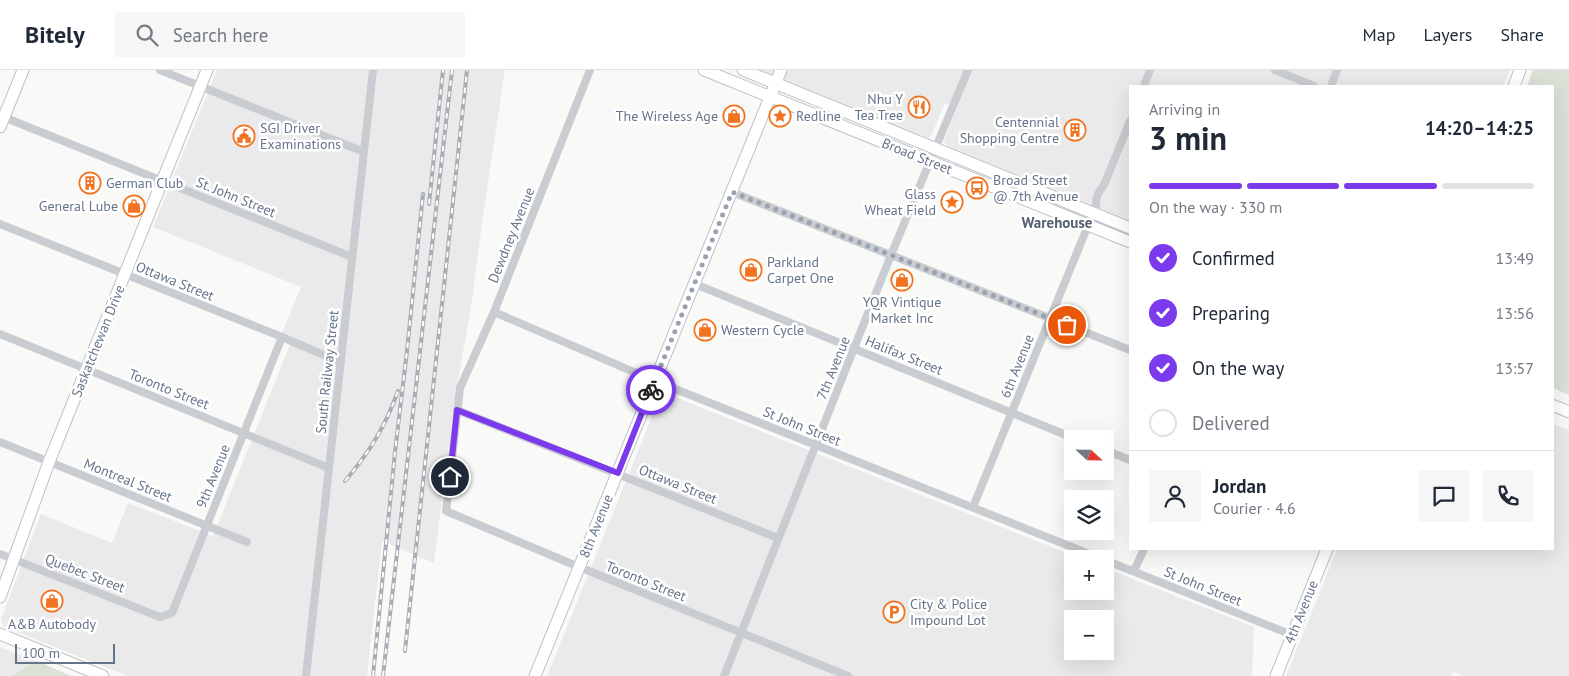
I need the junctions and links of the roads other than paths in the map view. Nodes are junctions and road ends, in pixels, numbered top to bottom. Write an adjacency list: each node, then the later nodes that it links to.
1 (23, 70): 21 (main road)
2 (160, 70): 19 (street)
3 (208, 70): 19 (main road, Saskatchewan Drive)
4 (373, 70): 24 (street, South Railway Street)
5 (590, 70): 37 (street, Dewdney Avenue)
6 (704, 70): 20 (main road, Broad Street)
7 (743, 70): 14 (main road, Broad Street)
8 (781, 70): 14 (main road, 8th Avenue)
9 (968, 70): 23 (street, 7th Avenue)
10 (1150, 70): 15 (street)
11 (1275, 70): 16 (street)
12 (1337, 70): 17 (street)
13 (1520, 70): 18 (main road)
14 (776, 84): 20 (main road, 8th Avenue); 23 (main road, Broad Street)
15 (1144, 85)
16 (1312, 85)
17 (1331, 85)
18 (1514, 85)
19 (200, 86): 24 (street); 26 (main road, Saskatchewan Drive)
20 (770, 98): 25 (main road, Broad Street); 27 (main road, 8th Avenue)
21 (1, 120): 26 (street, St. John Street)
22 (1129, 124): 28 (street, 6th Avenue)
23 (935, 149): 25 (street, 7th Avenue); 28 (main road, Broad Street)
24 (364, 152): 34 (street, South Railway Street)
25 (930, 162): 30 (main road, Broad Street); 33 (street, 7th Avenue)
26 (162, 181): 34 (street, St. John Street); 35 (main road, Saskatchewan Drive)
27 (732, 192): 33 (street); 36 (main road, 8th Avenue)
28 (1094, 210): 30 (street, 6th Avenue); 31 (main road, Broad Street)
29 (0, 224): 35 (street, Ottawa Street)
30 (1088, 225): 32 (main road, Broad Street); 38 (street, 6th Avenue)
31 (1129, 228)
32 (1129, 242)
33 (891, 255): 38 (street); 41 (street, 7th Avenue)
34 (352, 257): 43 (street, South Railway Street)
35 (125, 275): 40 (street, Ottawa Street); 44 (main road, Saskatchewan Drive)
36 (694, 284): 41 (street, Halifax Street); 45 (main road, 8th Avenue)
37 (494, 312): 45 (street, St John Street); 47 (street, Dewdney Avenue)
38 (1050, 318): 42 (street); 49 (street, 6th Avenue)
39 (0, 334): 44 (street, Toronto Street)
40 (282, 337): 43 (street, Ottawa Street); 50 (street, 9th Avenue)
41 (854, 348): 49 (street, Halifax Street); 53 (street, 7th Avenue)
42 (1129, 350)
43 (340, 362): 57 (street, South Railway Street)
44 (87, 370): 50 (street, Toronto Street); 56 (main road, Saskatchewan Drive)
45 (655, 381): 53 (street, St John Street); 58 (main road, 8th Avenue)
46 (1554, 407): 48 (main road)
47 (457, 410): 58 (street, Ottawa Street); 69 (street, Toronto Street)
48 (1569, 412)
49 (1011, 413): 51 (street, Halifax Street); 59 (street, 6th Avenue)
50 (244, 432): 57 (street, Toronto Street); 60 (street, 9th Avenue)
51 (1064, 434)
52 (0, 442): 56 (street, Montreal Street)
53 (815, 445): 59 (street, St John Street); 61 (street, 7th Avenue)
54 (1114, 454): 55 (street)
55 (1129, 460)
56 (49, 462): 60 (street, Montreal Street); 67 (main road, Saskatchewan Drive)
57 (329, 468): 77 (street, South Railway Street)
58 (618, 473): 61 (street, Ottawa Street); 69 (main road, 8th Avenue)
59 (973, 507): 63 (street, St John Street)
60 (206, 526): 62 (street, Montreal Street); 72 (street, 9th Avenue)
61 (778, 538): 73 (street, 7th Avenue)
62 (247, 542)
63 (1081, 550)
64 (1144, 550): 70 (street)
65 (1327, 550): 75 (main road, 4th Avenue)
66 (0, 554): 67 (street, Quebec Street)
67 (14, 559): 71 (main road, Saskatchewan Drive); 72 (street, Quebec Street)
68 (1114, 563): 70 (street, St John Street)
69 (579, 567): 73 (street, Toronto Street); 78 (main road, 8th Avenue)
70 (1134, 572): 75 (street, St John Street)
71 (0, 597)
72 (160, 616)
73 (740, 632): 79 (street, 7th Avenue); 80 (street, Toronto Street)
74 (0, 634): 76 (main road)
75 (1292, 635): 81 (main road, 4th Avenue)
76 (103, 676)
77 (306, 676)
78 (535, 676)
79 (724, 676)
80 (848, 676)
81 (1276, 676)

